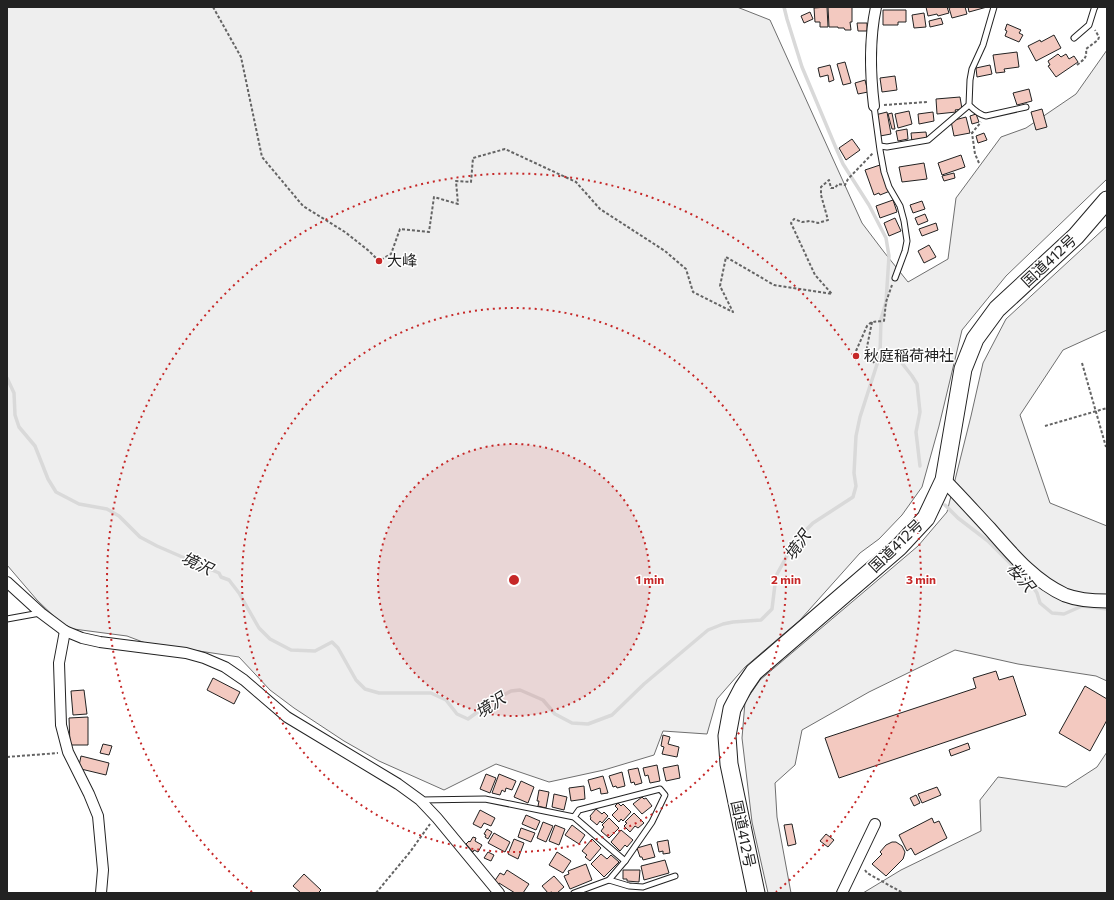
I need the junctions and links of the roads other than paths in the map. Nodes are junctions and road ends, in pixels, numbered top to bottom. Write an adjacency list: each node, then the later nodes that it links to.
1 (876, 7): 6 (street)
2 (994, 7): 5 (lane)
3 (1095, 7): 4 (lane)
4 (1074, 38)
5 (968, 105): 7 (lane); 8 (lane)
6 (874, 106): 8 (lane)
7 (1026, 107)
8 (880, 146): 10 (lane)
9 (1107, 200): 11 (highway, 国道412号)
10 (895, 278)
11 (944, 480): 13 (street); 26 (highway, 国道412号)
12 (7, 582): 14 (street)
13 (1107, 601)
14 (41, 613): 15 (lane); 16 (street)
15 (7, 620)
16 (65, 631): 17 (street); 23 (street)
17 (420, 800): 18 (lane); 24 (street)
18 (574, 817): 20 (lane); 20 (lane)
19 (875, 824): 27 (street)
20 (625, 861): 22 (lane)
21 (675, 876): 22 (lane)
22 (609, 880): 25 (lane)
23 (102, 893)
24 (499, 893)
25 (574, 893)
26 (756, 893)
27 (842, 893)

